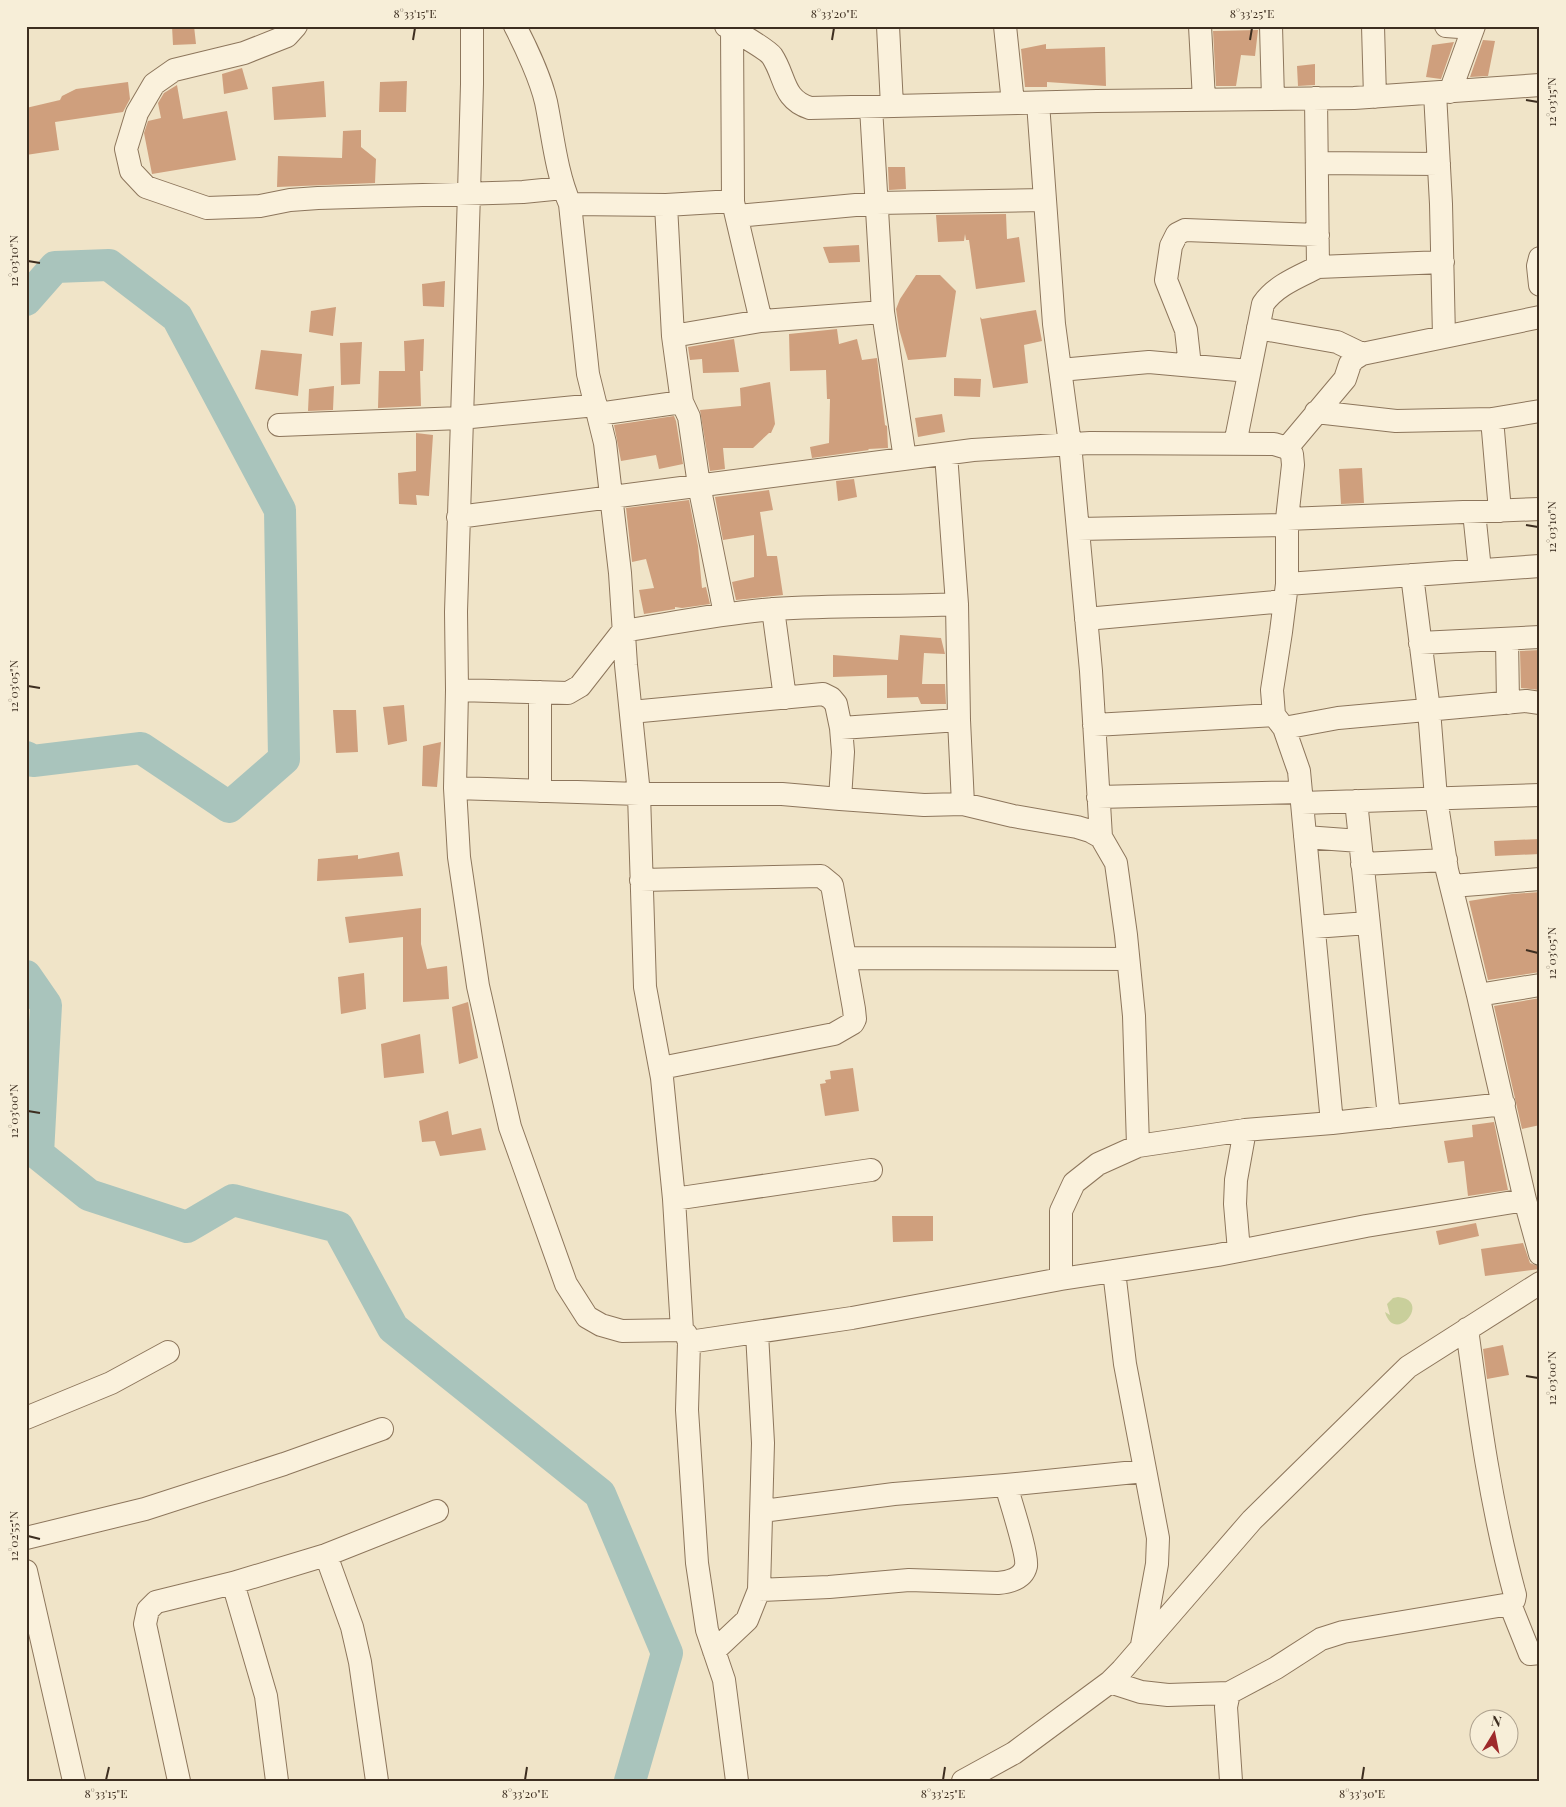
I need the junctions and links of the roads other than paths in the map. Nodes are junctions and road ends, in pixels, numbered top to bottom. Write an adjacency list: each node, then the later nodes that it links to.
1 (296, 26): 23 (street)
2 (472, 26): 23 (street)
3 (515, 26): 24 (street)
4 (888, 26): 20 (street)
5 (1005, 26): 19 (street)
6 (1200, 26): 17 (street)
7 (1271, 26): 16 (street)
8 (1373, 26): 14 (street)
9 (1446, 26): 11 (street)
10 (729, 27): 20 (street); 28 (street)
11 (1473, 27): 13 (street)
12 (1540, 85): 13 (street)
13 (1442, 93): 14 (street); 22 (street)
14 (1375, 97): 15 (street)
15 (1316, 98): 16 (street); 21 (street)
16 (1273, 99): 17 (street)
17 (1204, 100): 18 (street)
18 (1038, 103): 19 (street); 25 (street)
19 (1013, 104): 20 (street)
20 (882, 107): 26 (street)
21 (1317, 163): 22 (street); 29 (street)
22 (1439, 164): 31 (street)
23 (469, 193): 24 (street); 48 (street)
24 (566, 196): 27 (street); 45 (street)
25 (1045, 200): 26 (street); 42 (street)
26 (877, 203): 28 (street); 34 (street)
27 (666, 205): 28 (street); 38 (street)
28 (735, 209): 36 (street)
29 (1318, 235): 32 (street); 41 (street)
30 (1540, 258): 33 (street)
31 (1443, 262): 32 (street); 39 (street)
32 (1318, 268): 37 (street)
33 (1540, 285)
34 (883, 312): 36 (street); 55 (street)
35 (1540, 317): 39 (street)
36 (761, 321): 38 (street)
37 (1258, 328): 40 (street); 43 (street)
38 (673, 336): 44 (street)
39 (1444, 338): 40 (street)
40 (1362, 354): 47 (street)
41 (1190, 366): 42 (street); 43 (street)
42 (1060, 370): 51 (street)
43 (1249, 371): 52 (street)
44 (682, 402): 45 (street); 56 (street)
45 (597, 410): 48 (street); 57 (street)
46 (1540, 411): 49 (street)
47 (1316, 412): 49 (street); 53 (street)
48 (461, 418): 50 (street); 61 (street)
49 (1492, 419): 59 (street)
50 (278, 424)
51 (1070, 444): 52 (street); 54 (street); 63 (street)
52 (1235, 444): 53 (street)
53 (1287, 448): 62 (street)
54 (946, 454): 55 (street); 68 (street)
55 (905, 459): 56 (street)
56 (699, 485): 57 (street); 70 (street)
57 (611, 496): 61 (street); 72 (street)
58 (1540, 509): 59 (street)
59 (1500, 511): 60 (street)
60 (1474, 512): 62 (street); 65 (street)
61 (458, 517): 76 (street)
62 (1287, 522): 63 (street); 67 (street)
63 (1078, 529): 71 (street)
64 (1540, 566): 65 (street)
65 (1480, 570): 66 (street)
66 (1412, 575): 67 (street); 75 (street)
67 (1286, 593): 71 (street); 84 (street)
68 (957, 604): 69 (street); 83 (street)
69 (773, 609): 70 (street); 78 (street)
70 (725, 614): 72 (street)
71 (1086, 619): 85 (street)
72 (624, 631): 77 (street); 82 (street)
73 (1540, 637): 74 (street)
74 (1506, 639): 75 (street); 79 (street)
75 (1420, 643): 81 (street)
76 (457, 690): 77 (street); 87 (street)
77 (540, 692): 88 (street)
78 (785, 698): 82 (street); 86 (street)
79 (1508, 702): 80 (street); 81 (street)
80 (1540, 703)
81 (1428, 710): 84 (street); 93 (street)
82 (631, 712): 89 (street)
83 (959, 720): 86 (street); 96 (street)
84 (1279, 721): 85 (street); 92 (street)
85 (1094, 724): 91 (street)
86 (842, 728): 94 (street)
87 (455, 788): 88 (street); 127 (street)
88 (540, 790): 89 (street)
89 (639, 794): 94 (street); 103 (street)
90 (1540, 795): 93 (street)
91 (1098, 796): 92 (street); 97 (street)
92 (1301, 797): 95 (street); 98 (street)
93 (1436, 798): 95 (street); 100 (street)
94 (840, 799): 96 (street)
95 (1356, 801): 99 (street)
96 (963, 804): 97 (street)
97 (1101, 837): 108 (street)
98 (1305, 837): 99 (street); 106 (street)
99 (1360, 840): 101 (street)
100 (1446, 860): 101 (street); 104 (street)
101 (1362, 864): 105 (street)
102 (1540, 879): 104 (street)
103 (641, 880): 107 (street); 111 (street)
104 (1452, 886): 110 (street)
105 (1368, 923): 106 (street); 113 (street)
106 (1314, 927): 114 (street)
107 (845, 958): 108 (street); 111 (street)
108 (1128, 959): 116 (street)
109 (1540, 985): 110 (street)
110 (1478, 995): 112 (street)
111 (661, 1068): 118 (street)
112 (1504, 1104): 113 (street); 119 (street)
113 (1389, 1117): 114 (street)
114 (1332, 1123): 115 (street)
115 (1245, 1130): 116 (street); 120 (street)
116 (1138, 1146): 123 (street)
117 (871, 1170): 118 (street)
118 (674, 1199): 127 (street)
119 (1525, 1200): 120 (street); 121 (street)
120 (1238, 1251): 122 (street)
121 (1540, 1254)
122 (1114, 1271): 123 (street); 131 (street)
123 (1061, 1279): 126 (street)
124 (1540, 1283): 125 (street)
125 (1466, 1329): 140 (street); 142 (street)
126 (757, 1333): 127 (street); 134 (street)
127 (685, 1336): 143 (street)
128 (168, 1352): 129 (street)
129 (26, 1418)
130 (382, 1428): 135 (street)
131 (1145, 1471): 132 (street); 142 (street)
132 (1006, 1485): 134 (street); 139 (street)
133 (437, 1511): 136 (street)
134 (762, 1511): 139 (street)
135 (26, 1538)
136 (326, 1556): 138 (street); 150 (street)
137 (26, 1571): 141 (street)
138 (233, 1582): 148 (street); 149 (street)
139 (759, 1590): 143 (street)
140 (1510, 1604): 144 (street); 146 (street)
141 (33, 1634): 147 (street)
142 (1142, 1645): 145 (street)
143 (714, 1651): 151 (street)
144 (1540, 1653)
145 (1110, 1682): 146 (street); 152 (street)
146 (1229, 1693): 153 (street)
147 (74, 1781)
148 (179, 1781)
149 (277, 1781)
150 (377, 1781)
151 (737, 1781)
152 (963, 1781)
153 (1231, 1781)

